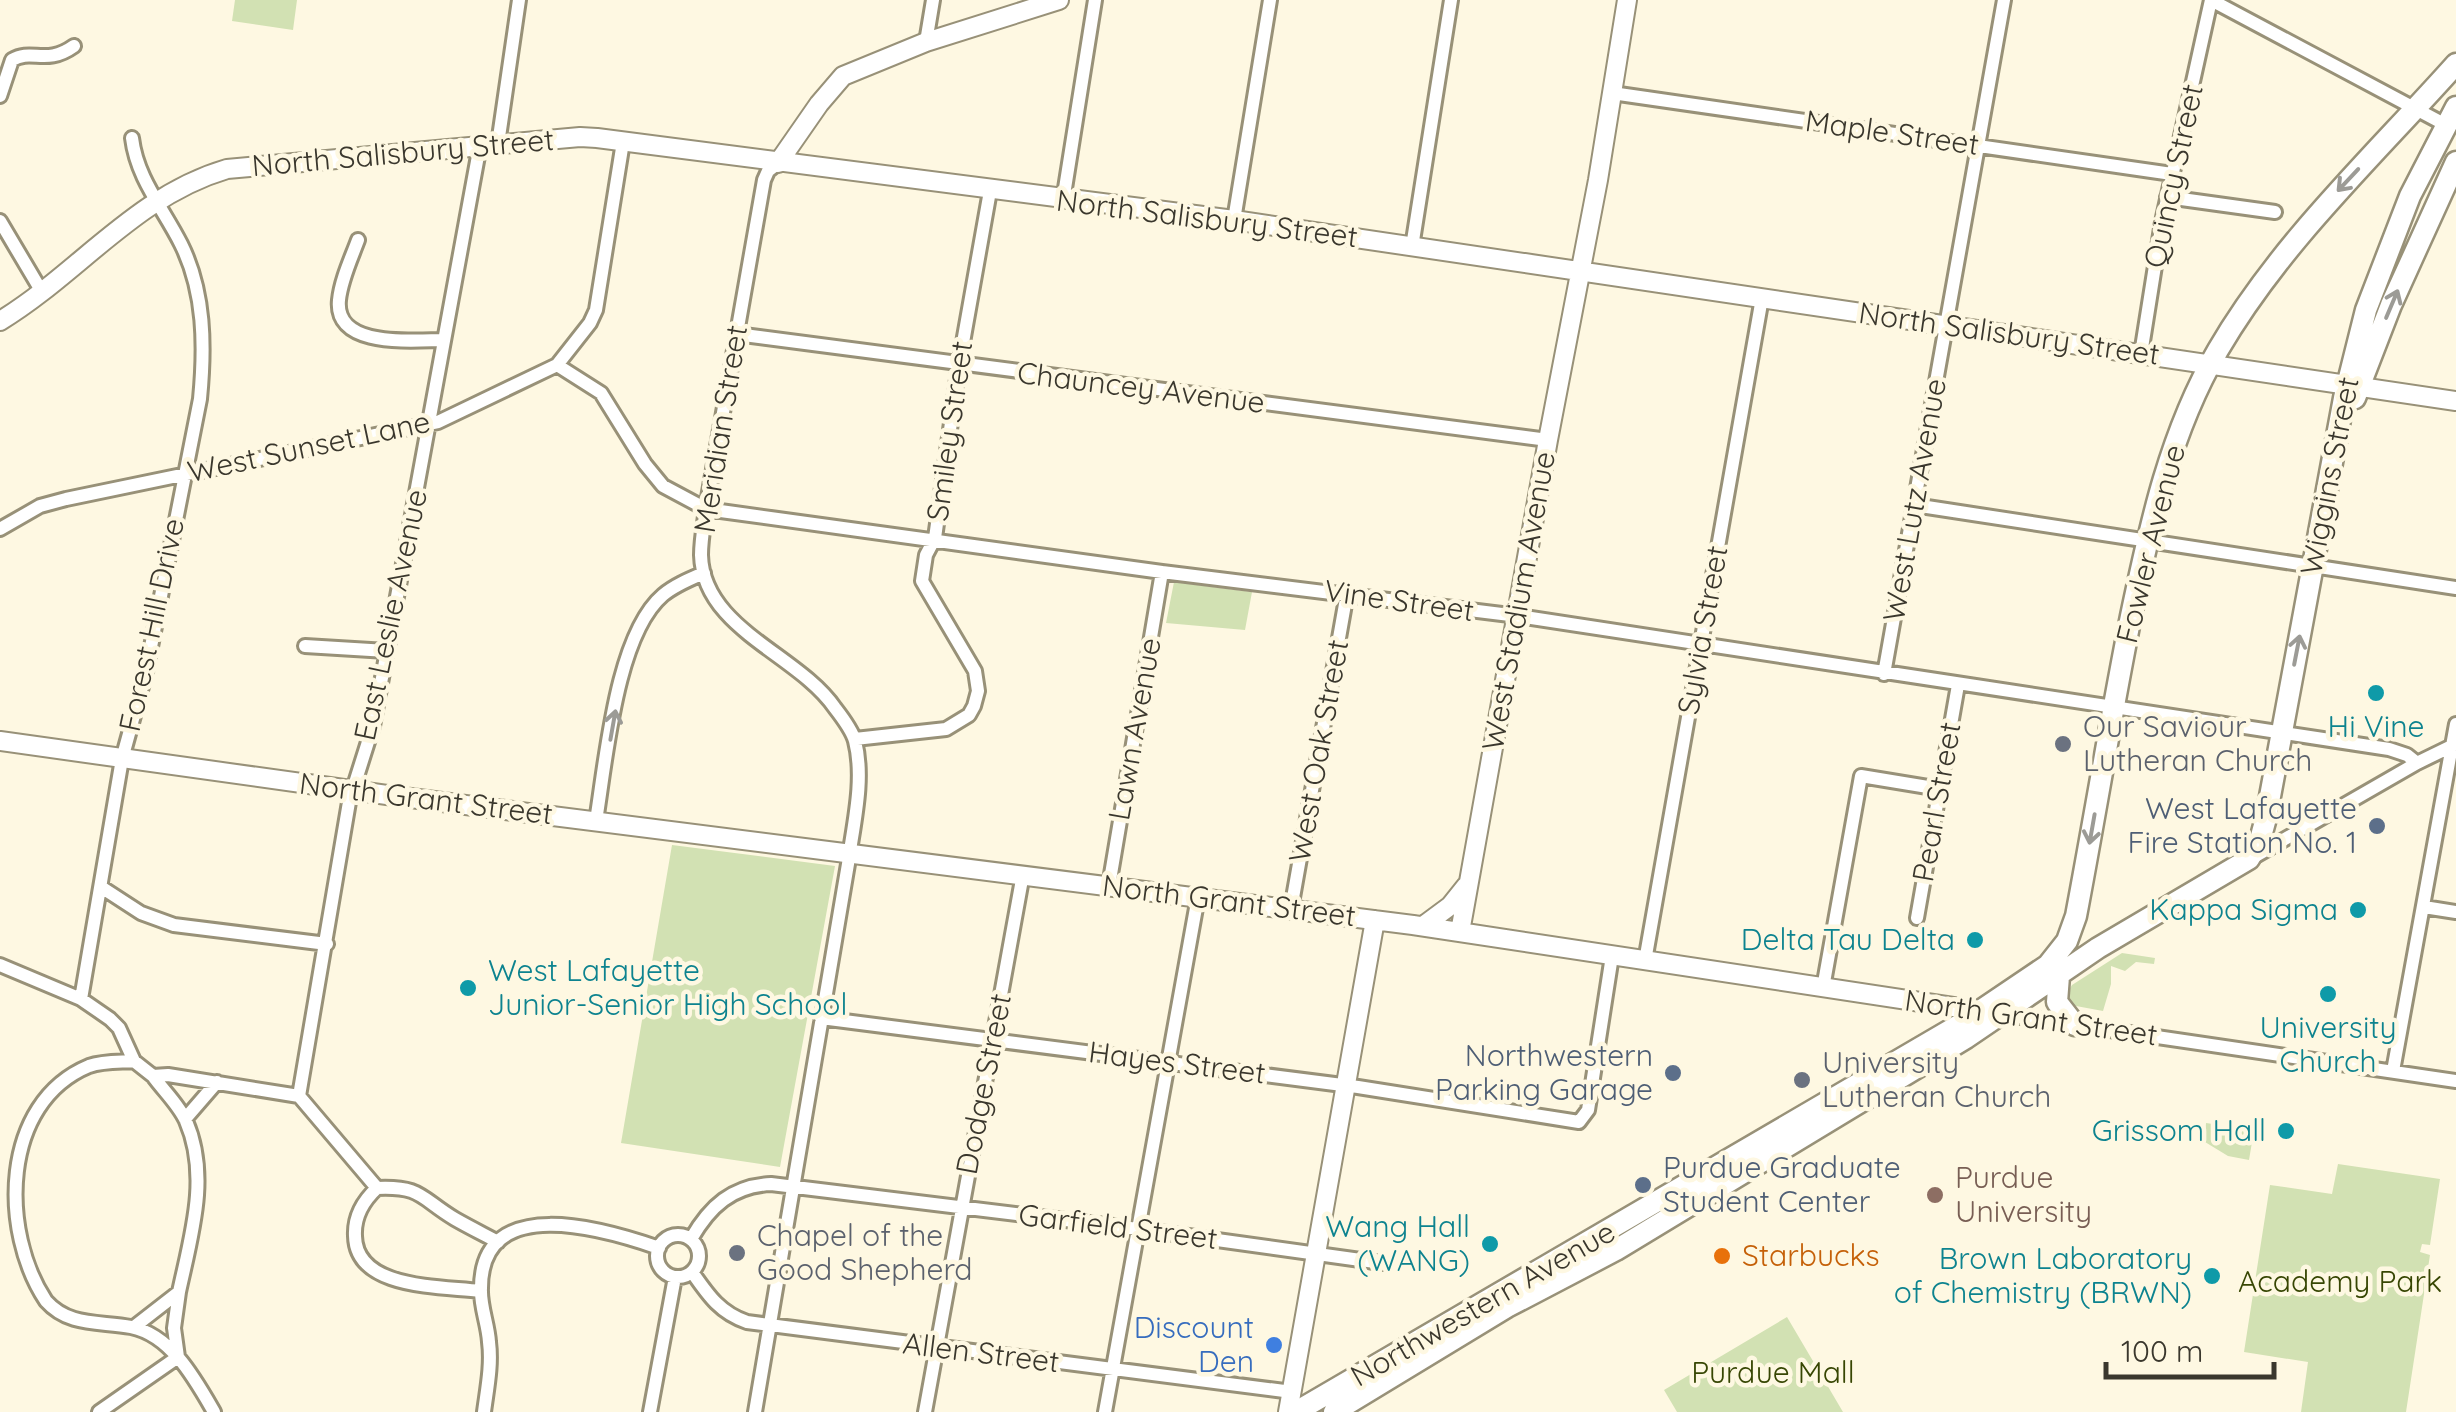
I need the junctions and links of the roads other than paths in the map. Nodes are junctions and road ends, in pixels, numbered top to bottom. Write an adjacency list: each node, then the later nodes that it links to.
1 (519, 0): 19 (street, East Leslie Avenue)
2 (933, 0): 10 (street)
3 (1060, 0): 10 (street)
4 (1095, 0): 27 (street)
5 (1270, 0): 29 (street)
6 (1451, 0): 32 (street)
7 (1627, 0): 13 (street, West Stadium Avenue)
8 (2004, 0): 20 (street, West Lutz Avenue)
9 (2211, 0): 15 (street); 23 (street, Quincy Street)
10 (926, 42): 22 (street)
11 (74, 46): 14 (street)
12 (2456, 64): 15 (main road, Fowler Avenue)
13 (1612, 93): 20 (street, Maple Street); 33 (street, West Stadium Avenue)
14 (0, 96)
15 (2416, 110): 16 (street); 41 (main road, Fowler Avenue, one-way to 41)
16 (2451, 116): 44 (main road, Wiggins Street)
17 (132, 138): 26 (street, Forest Hill Drive)
18 (623, 142): 19 (street, North Salisbury Street); 22 (street, North Salisbury Street); 42 (street, West Sunset Lane)
19 (489, 144): 26 (street, North Salisbury Street); 39 (street, East Leslie Avenue)
20 (1977, 145): 23 (street, Maple Street); 37 (street, West Lutz Avenue)
21 (2456, 162): 44 (main road, one-way to 21)
22 (778, 163): 24 (street, North Salisbury Street); 38 (street, Meridian Street)
23 (2172, 174): 25 (street, Quincy Street)
24 (990, 191): 27 (street, North Salisbury Street); 43 (street, Smiley Street)
25 (2168, 197): 28 (street); 40 (street, Quincy Street)
26 (156, 200): 34 (street, North Salisbury Street); 48 (street, Forest Hill Drive)
27 (1063, 200): 29 (street, North Salisbury Street)
28 (2274, 212)
29 (1234, 220): 32 (street, North Salisbury Street)
30 (0, 222): 34 (street)
31 (358, 240): 39 (street)
32 (1412, 247): 33 (street, North Salisbury Street)
33 (1581, 271): 35 (street, North Salisbury Street); 47 (street, West Stadium Avenue)
34 (42, 292): 36 (street, North Salisbury Street)
35 (1762, 298): 37 (street, North Salisbury Street); 61 (street, Sylvia Street)
36 (0, 321)
37 (1946, 325): 40 (street, North Salisbury Street); 49 (street, West Lutz Avenue)
38 (736, 334): 43 (street, Chauncey Avenue); 50 (street, Meridian Street)
39 (444, 340): 46 (street, East Leslie Avenue)
40 (2140, 354): 41 (street, North Salisbury Street)
41 (2210, 364): 44 (street, North Salisbury Street); 53 (main road, Fowler Avenue)
42 (557, 365): 46 (street, West Sunset Lane); 50 (street, Vine Street)
43 (959, 365): 47 (street, Chauncey Avenue); 52 (street, Smiley Street)
44 (2353, 386): 45 (street, North Salisbury Street); 54 (main road, Wiggins Street)
45 (2456, 401)
46 (429, 425): 48 (street, West Sunset Lane); 62 (street, East Leslie Avenue)
47 (1548, 440): 59 (street, West Stadium Avenue)
48 (184, 474): 51 (street, West Sunset Lane); 71 (street, Forest Hill Drive)
49 (1914, 505): 53 (street); 63 (street, West Lutz Avenue)
50 (706, 508): 52 (street, Vine Street); 56 (street, Meridian Street)
51 (0, 529)
52 (935, 538): 55 (street, Vine Street); 68 (street, Smiley Street)
53 (2146, 541): 54 (street); 65 (main road, Fowler Avenue)
54 (2312, 566): 57 (street); 67 (main road, Wiggins Street, one-way to 54)
55 (1162, 572): 58 (street, Vine Street); 80 (street, Lawn Avenue)
56 (704, 573): 68 (street, Meridian Street); 75 (street, one-way to 56)
57 (2456, 588)
58 (1347, 593): 59 (street, Vine Street); 83 (street, West Oak Street)
59 (1518, 616): 61 (street, Vine Street); 79 (street, West Stadium Avenue)
60 (304, 646): 62 (street)
61 (1700, 646): 63 (street, Vine Street); 94 (street, Sylvia Street)
62 (388, 652): 74 (street, East Leslie Avenue)
63 (1884, 674): 64 (street, Vine Street)
64 (1958, 685): 65 (street, Vine Street); 73 (street, Pearl Street)
65 (2113, 708): 67 (street, Vine Street); 86 (main road, Fowler Avenue, one-way to 86)
66 (2456, 724): 70 (street)
67 (2281, 733): 72 (street, Vine Street); 77 (main road, Wiggins Street)
68 (855, 739): 76 (street)
69 (0, 741): 71 (street, North Grant Street)
70 (2454, 745): 72 (street, Northwestern Avenue); 84 (street)
71 (122, 758): 74 (street, North Grant Street); 81 (street, Forest Hill Drive)
72 (2417, 763): 77 (street, Northwestern Avenue)
73 (1940, 788): 87 (street, Pearl Street); 97 (street)
74 (352, 790): 75 (street, North Grant Street); 91 (street, East Leslie Avenue)
75 (596, 820): 76 (street, North Grant Street)
76 (850, 851): 78 (street, North Grant Street); 100 (street)
77 (2249, 859): 92 (main road, Northwestern Avenue)
78 (1023, 874): 80 (street, North Grant Street); 102 (street, Dodge Street)
79 (1469, 881): 89 (street); 90 (street, West Stadium Avenue)
80 (1108, 886): 82 (street, North Grant Street)
81 (100, 887): 91 (street); 98 (street, Forest Hill Drive)
82 (1198, 897): 83 (street, North Grant Street); 103 (street)
83 (1291, 908): 88 (street, North Grant Street)
84 (2424, 908): 85 (street); 105 (street)
85 (2456, 912)
86 (2076, 916): 92 (main road); 99 (main road, Fowler Avenue)
87 (1917, 918)
88 (1375, 920): 89 (street, North Grant Street); 109 (street)
89 (1424, 926): 90 (street, North Grant Street)
90 (1460, 932): 93 (street, North Grant Street)
91 (327, 944): 110 (street, East Leslie Avenue)
92 (2098, 948): 96 (main road, Northwestern Avenue)
93 (1612, 956): 94 (street, North Grant Street); 109 (street, Hayes Street)
94 (1645, 961): 97 (street, North Grant Street)
95 (0, 965): 98 (street)
96 (2059, 976): 99 (main road, Northwestern Avenue); 101 (main road)
97 (1823, 988): 99 (street, North Grant Street)
98 (80, 999): 104 (street)
99 (1990, 1013): 101 (street, North Grant Street); 130 (main road, Northwestern Avenue); 139 (main road, Northwestern Avenue)
100 (821, 1018): 102 (street, Hayes Street); 112 (street)
101 (2074, 1025): 105 (street, North Grant Street)
102 (993, 1040): 103 (street, Hayes Street); 114 (street, Dodge Street)
103 (1167, 1061): 109 (street, Hayes Street); 115 (street)
104 (134, 1062): 106 (street); 126 (street)
105 (2393, 1070): 107 (street, North Grant Street)
106 (153, 1076): 108 (street); 111 (street)
107 (2456, 1081)
108 (217, 1082): 110 (street); 111 (street)
109 (1346, 1085): 119 (street)
110 (299, 1096): 113 (street)
111 (185, 1119): 124 (street)
112 (794, 1185): 114 (street, Garfield Street); 116 (street, Garfield Street); 125 (street)
113 (377, 1188): 117 (street); 123 (street)
114 (962, 1207): 115 (street, Garfield Street); 127 (street, Dodge Street)
115 (1138, 1228): 119 (street, Garfield Street); 129 (street)
116 (691, 1239): 118 (street); 121 (street)
117 (498, 1242): 118 (street); 123 (street)
118 (658, 1248): 122 (street)
119 (1315, 1253): 120 (street, Garfield Street); 130 (street)
120 (1382, 1263)
121 (692, 1272): 122 (street); 125 (street, Allen Street)
122 (675, 1276): 134 (street)
123 (480, 1291): 133 (street)
124 (179, 1292): 126 (street); 128 (street)
125 (771, 1326): 127 (street, Allen Street); 135 (street)
126 (134, 1327): 128 (street)
127 (936, 1347): 129 (street, Allen Street); 136 (street, Dodge Street)
128 (178, 1357): 131 (street); 132 (street)
129 (1113, 1369): 130 (street, Allen Street); 137 (street)
130 (1294, 1402): 138 (street)
131 (99, 1412)
132 (214, 1412)
133 (484, 1412)
134 (650, 1412)
135 (756, 1412)
136 (924, 1412)
137 (1105, 1412)
138 (1288, 1412)
139 (1334, 1412)

